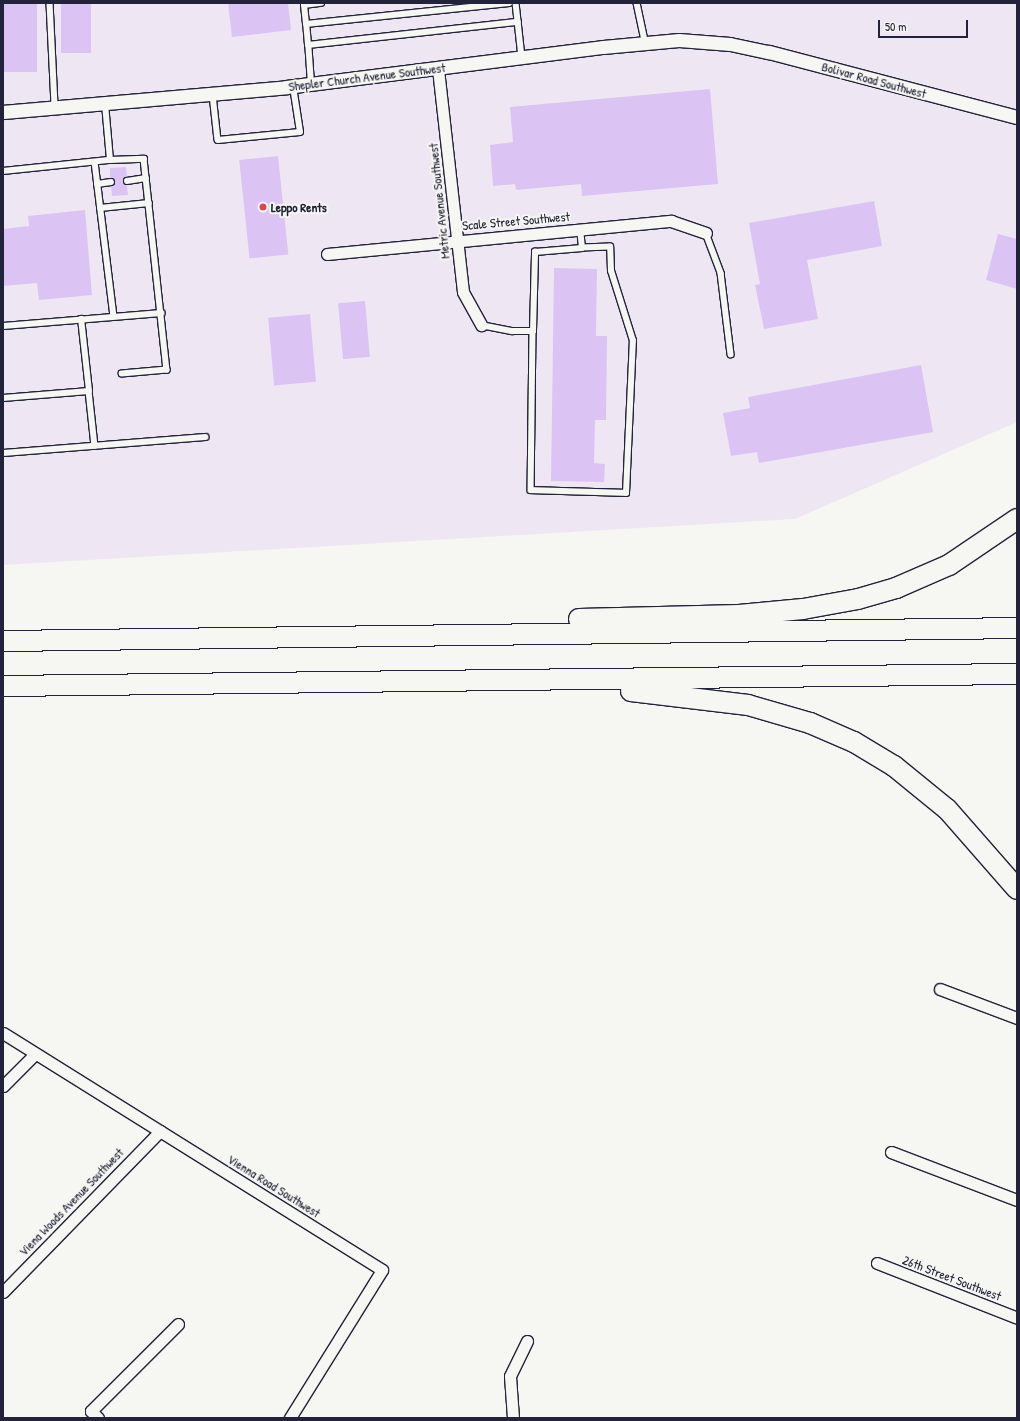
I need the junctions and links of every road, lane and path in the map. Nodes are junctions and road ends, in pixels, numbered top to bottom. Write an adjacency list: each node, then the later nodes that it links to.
1 (50, 3): 18 (lane)
2 (321, 3): 8 (lane)
3 (509, 3): 6 (lane)
4 (516, 3): 7 (lane)
5 (637, 3): 9 (lane)
6 (489, 4): 8 (lane)
7 (518, 22): 11 (lane); 12 (lane)
8 (306, 24): 11 (lane)
9 (645, 42): 10 (street, Shepler Church Avenue Southwest); 12 (street, Shepler Church Avenue Southwest)
10 (730, 44): 20 (street, Bolivar Road Southwest)
11 (308, 45): 14 (lane)
12 (522, 57): 13 (street, Shepler Church Avenue Southwest)
13 (438, 69): 14 (street, Shepler Church Avenue Southwest); 32 (street, Metric Avenue Southwest)
14 (311, 84): 15 (street, Shepler Church Avenue Southwest)
15 (293, 86): 16 (street, Shepler Church Avenue Southwest); 16 (lane)
16 (213, 94): 17 (street, Shepler Church Avenue Southwest)
17 (105, 104): 18 (street, Shepler Church Avenue Southwest); 21 (lane)
18 (55, 108): 19 (street, Shepler Church Avenue Southwest)
19 (3, 112)
20 (1017, 117)
21 (110, 160): 22 (lane); 24 (lane)
22 (95, 162): 23 (lane); 27 (lane)
23 (3, 171)
24 (146, 178): 25 (lane); 28 (lane)
25 (127, 181)
26 (111, 182): 27 (lane)
27 (97, 184): 29 (lane)
28 (149, 203): 29 (lane); 35 (lane)
29 (100, 208): 36 (lane)
30 (580, 229): 31 (street, Scale Street Southwest); 32 (street, Scale Street Southwest); 33 (lane)
31 (706, 233): 41 (lane)
32 (456, 240): 34 (street, Scale Street Southwest); 38 (street, Metric Avenue Southwest)
33 (582, 248): 40 (lane); 40 (lane)
34 (327, 254)
35 (161, 313): 36 (lane); 42 (lane)
36 (114, 316): 37 (lane)
37 (81, 319): 39 (lane); 43 (lane)
38 (481, 325): 40 (lane)
39 (3, 326)
40 (533, 331)
41 (731, 354)
42 (122, 374)
43 (89, 391): 44 (lane); 46 (lane)
44 (3, 398)
45 (205, 437): 46 (lane)
46 (96, 446): 47 (lane)
47 (3, 453)
48 (1017, 520): 50 (highway)
49 (1017, 628): 50 (highway)
50 (215, 638): 51 (highway)
51 (3, 641)
52 (1017, 674): 53 (highway)
53 (302, 682): 54 (highway); 55 (highway)
54 (3, 686)
55 (1017, 889)
56 (940, 989): 57 (street)
57 (1017, 1018)
58 (3, 1033): 59 (street, Vienna Road Southwest)
59 (35, 1054): 60 (street); 61 (street, Vienna Road Southwest)
60 (3, 1086)
61 (160, 1131): 65 (street, Viena Woods Avenue Southwest); 70 (street, Vienna Road Southwest)
62 (891, 1152): 63 (street)
63 (1017, 1200)
64 (877, 1263): 66 (street, 26th Street Southwest)
65 (3, 1292)
66 (1017, 1318)
67 (178, 1324): 69 (street)
68 (527, 1341): 71 (street)
69 (95, 1415)
70 (290, 1418)
71 (513, 1418)

